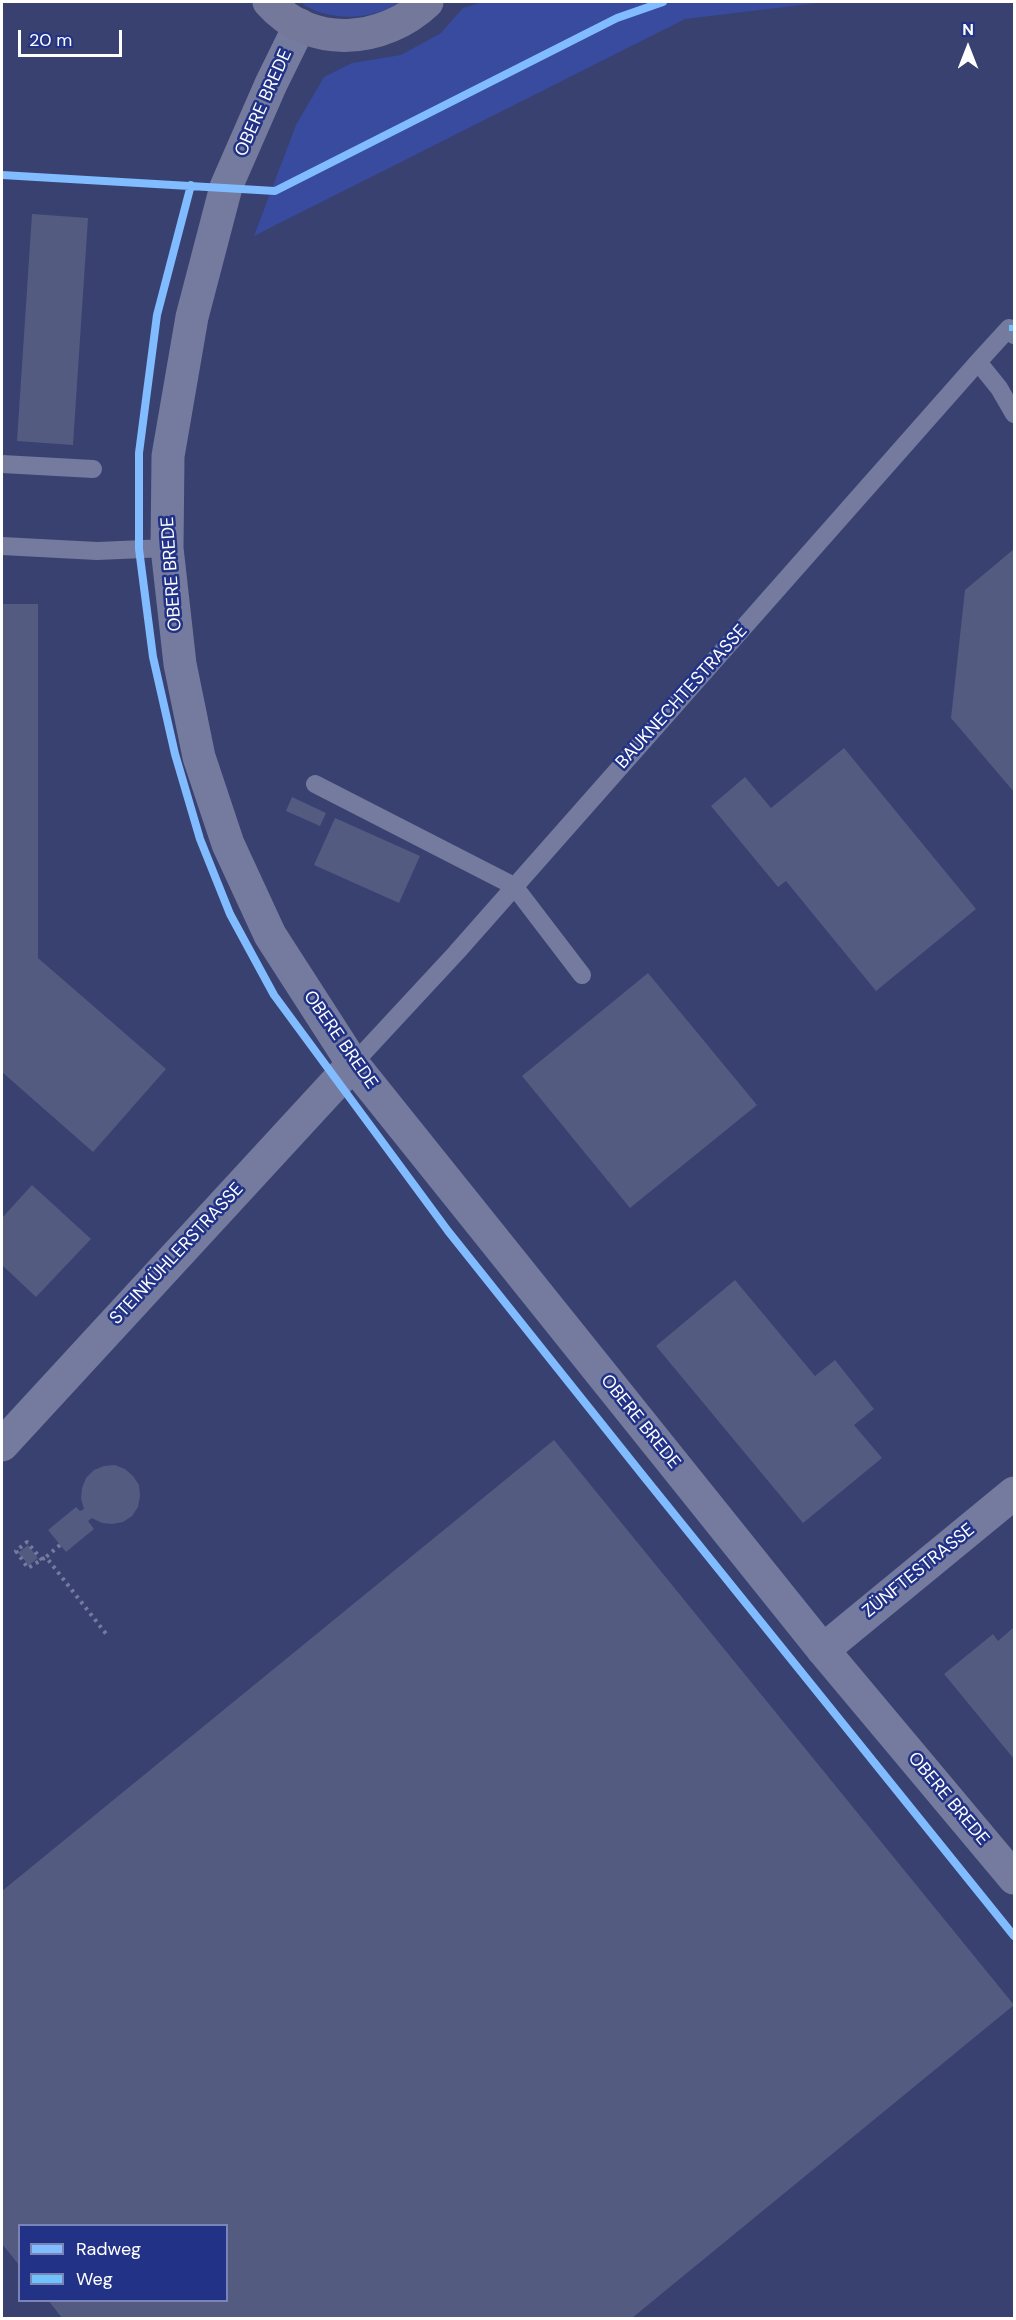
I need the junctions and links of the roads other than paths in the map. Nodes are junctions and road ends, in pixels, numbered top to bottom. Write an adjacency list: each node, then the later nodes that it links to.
1 (269, 2): 3 (main road)
2 (427, 2): 3 (main road)
3 (300, 25): 10 (street, OBERE BREDE)
4 (1012, 332): 5 (lane, BAUKNECHTESTRASSE)
5 (978, 362): 6 (lane); 12 (lane, BAUKNECHTESTRASSE)
6 (1014, 414)
7 (2, 464): 8 (lane)
8 (93, 469)
9 (2, 546): 10 (lane)
10 (167, 548): 14 (street, OBERE BREDE)
11 (315, 784): 12 (lane)
12 (514, 886): 13 (lane); 14 (lane, BAUKNECHTESTRASSE)
13 (582, 975)
14 (353, 1064): 15 (street, STEINKÜHLERSTRASSE); 17 (street, OBERE BREDE)
15 (2, 1445)
16 (1014, 1493): 17 (street, ZÜNFTESTRASSE)
17 (823, 1650): 18 (street, OBERE BREDE)
18 (1014, 1878)

